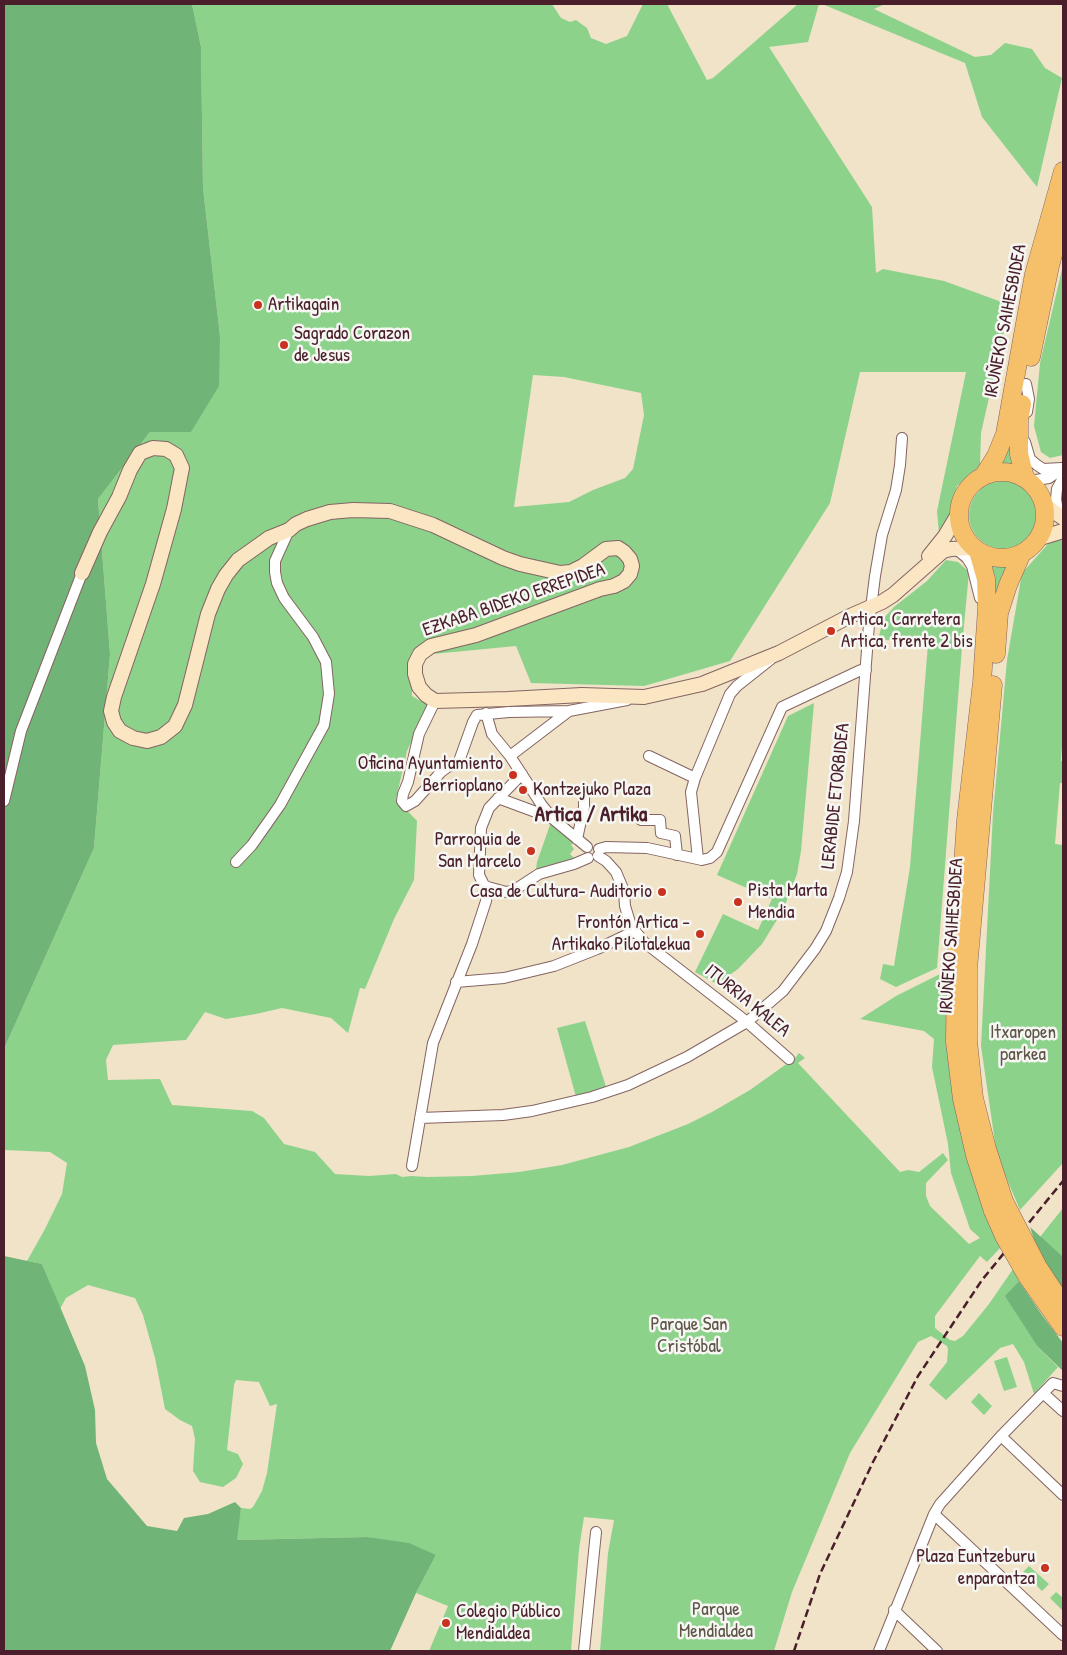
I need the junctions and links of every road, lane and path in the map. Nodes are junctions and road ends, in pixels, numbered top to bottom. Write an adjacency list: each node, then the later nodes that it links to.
1 (1063, 171): 6 (highway, IRUÑEKO SAIHESBIDEA)
2 (1063, 217): 3 (highway, IRUÑEKO SAIHESBIDEA)
3 (1026, 384): 5 (street); 7 (highway, IRUÑEKO SAIHESBIDEA)
4 (902, 438): 19 (street, LERABIDE ETORBIDEA)
5 (1063, 471): 7 (street); 10 (street)
6 (984, 475): 7 (highway); 9 (highway)
7 (1027, 480): 8 (highway)
8 (1043, 504): 10 (street); 13 (highway)
9 (960, 511): 15 (highway); 18 (street)
10 (1061, 517)
11 (289, 530): 17 (street, EZKABA BIDEKO ERREPIDEA); 24 (street, EZKABA BIDEKO ERREPIDEA); 40 (street)
12 (1063, 531): 13 (street)
13 (1037, 539): 16 (highway)
14 (956, 549): 15 (street); 18 (street); 20 (street, IRUÑEKO SAIHESBIDEA)
15 (976, 550): 16 (highway); 20 (highway, IRUÑEKO SAIHESBIDEA)
16 (1022, 553): 48 (highway, IRUÑEKO SAIHESBIDEA)
17 (82, 573): 33 (street)
18 (911, 578): 19 (street)
19 (872, 606): 21 (street); 22 (street, LERABIDE ETORBIDEA)
20 (986, 626): 48 (highway, IRUÑEKO SAIHESBIDEA)
21 (779, 652): 23 (street); 30 (street)
22 (866, 670): 39 (street); 44 (street, LERABIDE ETORBIDEA)
23 (635, 697): 24 (street); 25 (street)
24 (435, 701): 26 (street)
25 (569, 712): 26 (street); 27 (street)
26 (486, 713): 27 (street)
27 (510, 756): 29 (street)
28 (649, 756): 30 (street)
29 (522, 774): 32 (street); 34 (street)
30 (695, 778): 39 (street)
31 (584, 793): 36 (street)
32 (498, 798): 34 (street); 41 (street)
33 (4, 801)
34 (553, 819): 36 (street, ITURRIA KALEA)
35 (641, 820): 38 (street)
36 (577, 839): 37 (street, ITURRIA KALEA)
37 (593, 853): 38 (street); 41 (street); 42 (street, ITURRIA KALEA)
38 (677, 855): 39 (street)
39 (698, 859)
40 (236, 862)
41 (488, 887): 43 (street)
42 (634, 931): 43 (street); 44 (street, ITURRIA KALEA)
43 (456, 982): 46 (street)
44 (748, 1022): 45 (street, ITURRIA KALEA); 46 (street, LERABIDE ETORBIDEA)
45 (789, 1059)
46 (420, 1118): 47 (street)
47 (412, 1166)
48 (999, 1206): 49 (highway, IRUÑEKO SAIHESBIDEA, bridge)
49 (1032, 1271): 50 (highway, IRUÑEKO SAIHESBIDEA); 51 (highway, IRUÑEKO SAIHESBIDEA)
50 (1063, 1305)
51 (1063, 1327)
52 (1063, 1386): 53 (street)
53 (1044, 1393): 54 (street); 55 (street)
54 (1063, 1411)
55 (1001, 1436): 56 (street); 57 (street)
56 (1063, 1496)
57 (934, 1514): 59 (street); 60 (street)
58 (596, 1532): 61 (street)
59 (894, 1610): 62 (street); 63 (street)
60 (1063, 1635)
61 (584, 1651)
62 (879, 1651)
63 (937, 1651)

